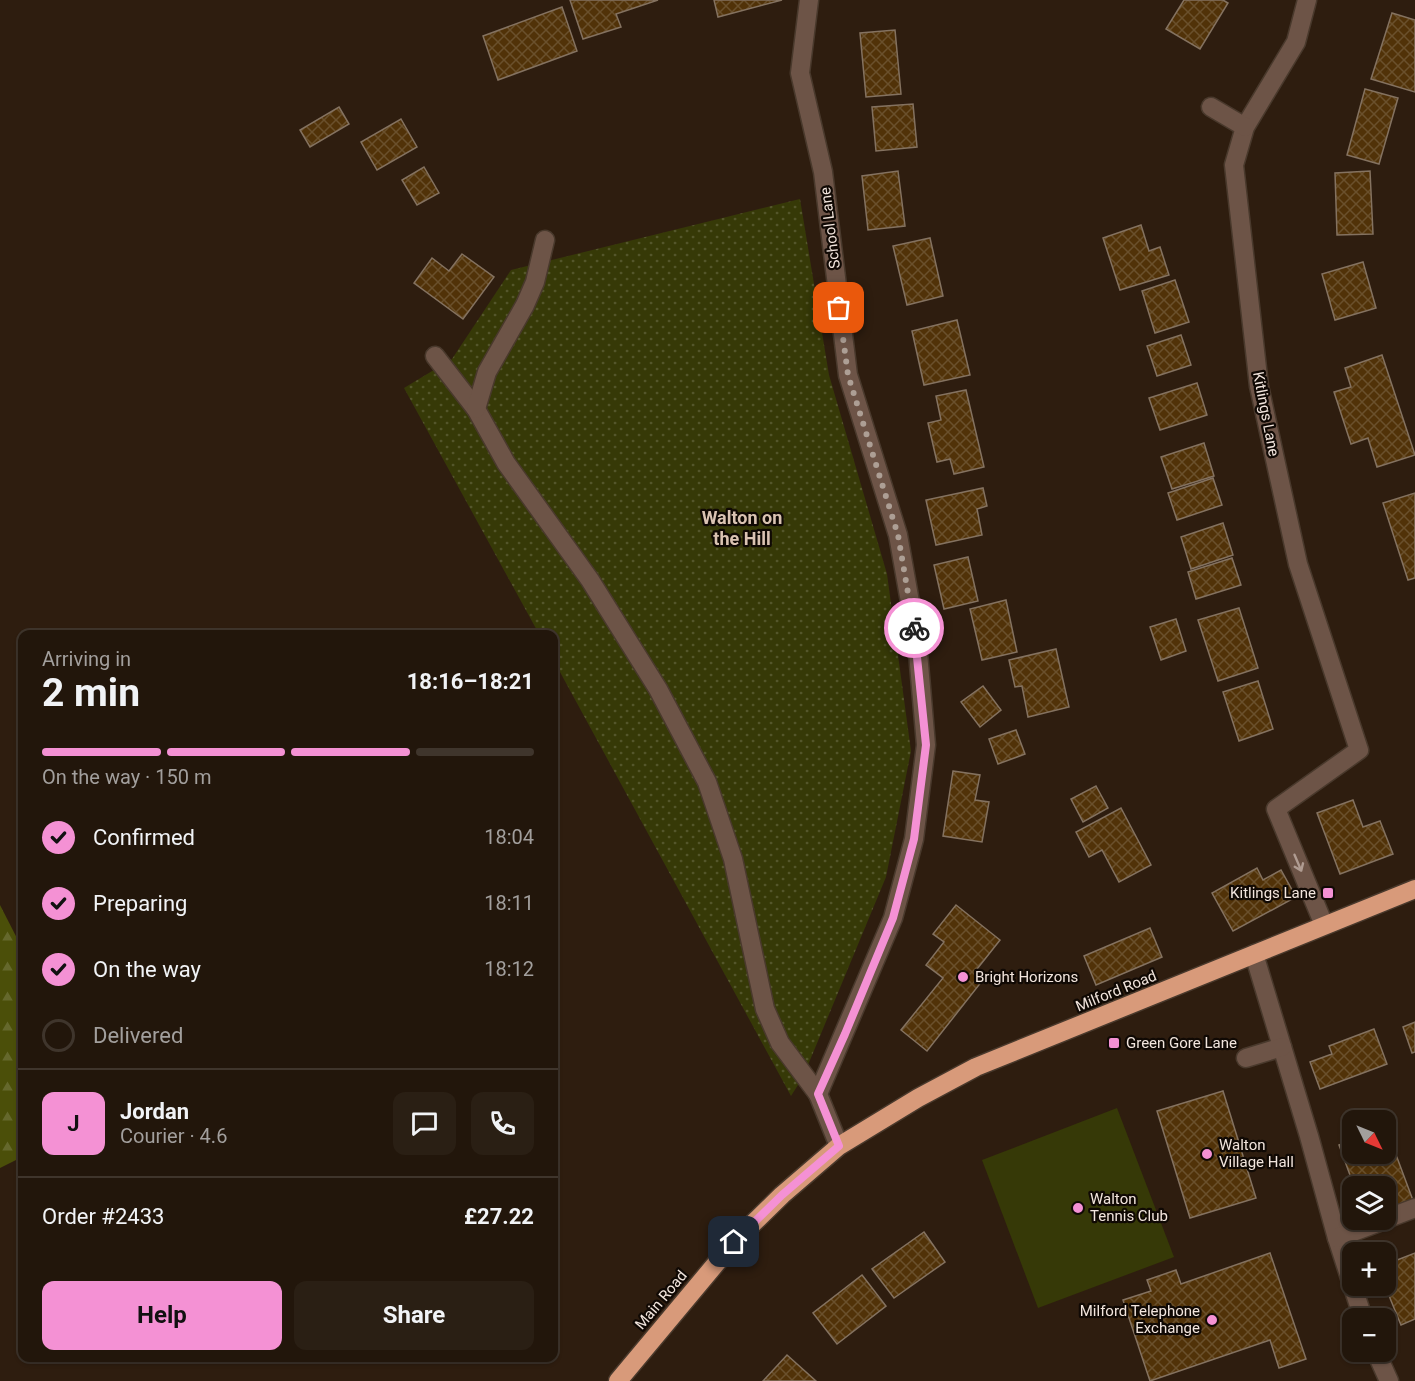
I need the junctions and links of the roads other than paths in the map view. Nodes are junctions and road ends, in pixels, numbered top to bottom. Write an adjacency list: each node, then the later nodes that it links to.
1 (809, 0): 13 (street, School Lane)
2 (1307, 0): 4 (street, Kitlings Lane)
3 (1211, 107): 4 (street)
4 (1245, 127): 9 (street, Kitlings Lane, one-way to 9)
5 (545, 240): 7 (street)
6 (435, 356): 7 (street)
7 (476, 409): 13 (street)
8 (1415, 889): 9 (highway, Milford Road)
9 (1324, 925): 10 (highway, Milford Road)
10 (1254, 954): 11 (street); 14 (highway, Milford Road)
11 (1282, 1047): 12 (street); 18 (street)
12 (1246, 1058)
13 (818, 1094): 14 (street)
14 (839, 1146): 21 (highway, Main Road)
15 (1415, 1208): 16 (street)
16 (1396, 1215)
17 (1358, 1230): 18 (street)
18 (1337, 1238): 19 (street)
19 (1360, 1308)
20 (1380, 1362): 22 (street)
21 (618, 1381)
22 (1389, 1381)

